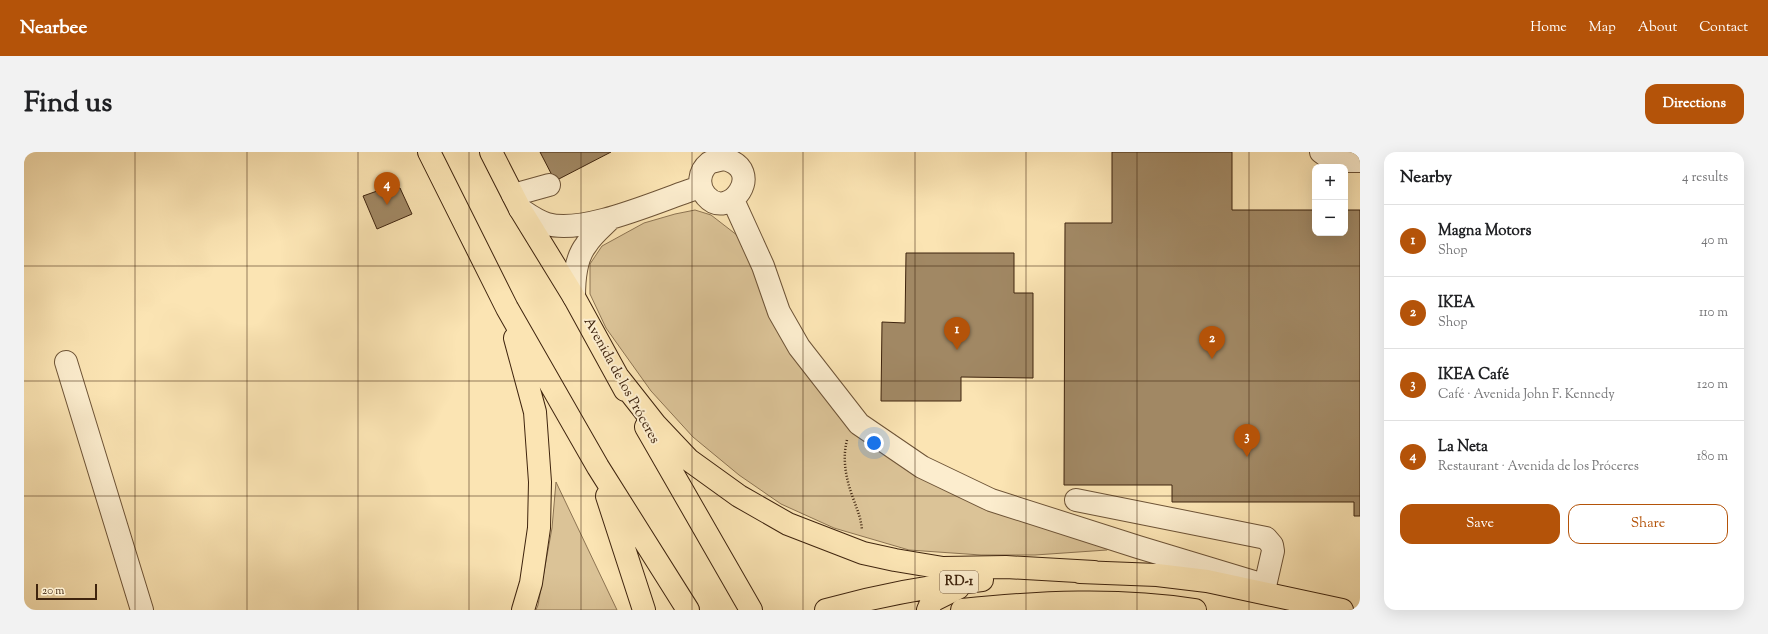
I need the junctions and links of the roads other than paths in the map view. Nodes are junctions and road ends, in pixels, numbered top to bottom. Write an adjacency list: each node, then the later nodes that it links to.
1 (429, 152): 12 (main road)
2 (491, 152): 9 (main road, Avenida de los Próceres)
3 (1321, 152): 5 (street)
4 (724, 155): 7 (street); 8 (street)
5 (1360, 161)
6 (549, 185): 9 (street)
7 (700, 187): 8 (street); 10 (street)
8 (733, 200): 19 (street)
9 (517, 202): 10 (street); 11 (main road, Avenida de los Próceres)
10 (610, 219): 11 (street)
11 (574, 297): 14 (main road, Avenida de los Próceres)
12 (507, 308): 15 (main road); 22 (main road)
13 (66, 362): 21 (street)
14 (618, 377): 17 (main road); 25 (main road, Avenida de los Próceres)
15 (598, 467): 23 (main road); 24 (main road)
16 (1076, 500): 19 (street)
17 (1094, 572): 18 (main road, RD-1); 20 (main road, RD-1)
18 (974, 581): 26 (main road, RD-1); 27 (main road)
19 (1265, 586): 20 (street)
20 (1335, 608)
21 (142, 610)
22 (522, 610)
23 (644, 610)
24 (688, 610)
25 (751, 610)
26 (826, 610)
27 (928, 610)
28 (962, 610): 29 (main road, RD-1)
29 (1195, 610)

